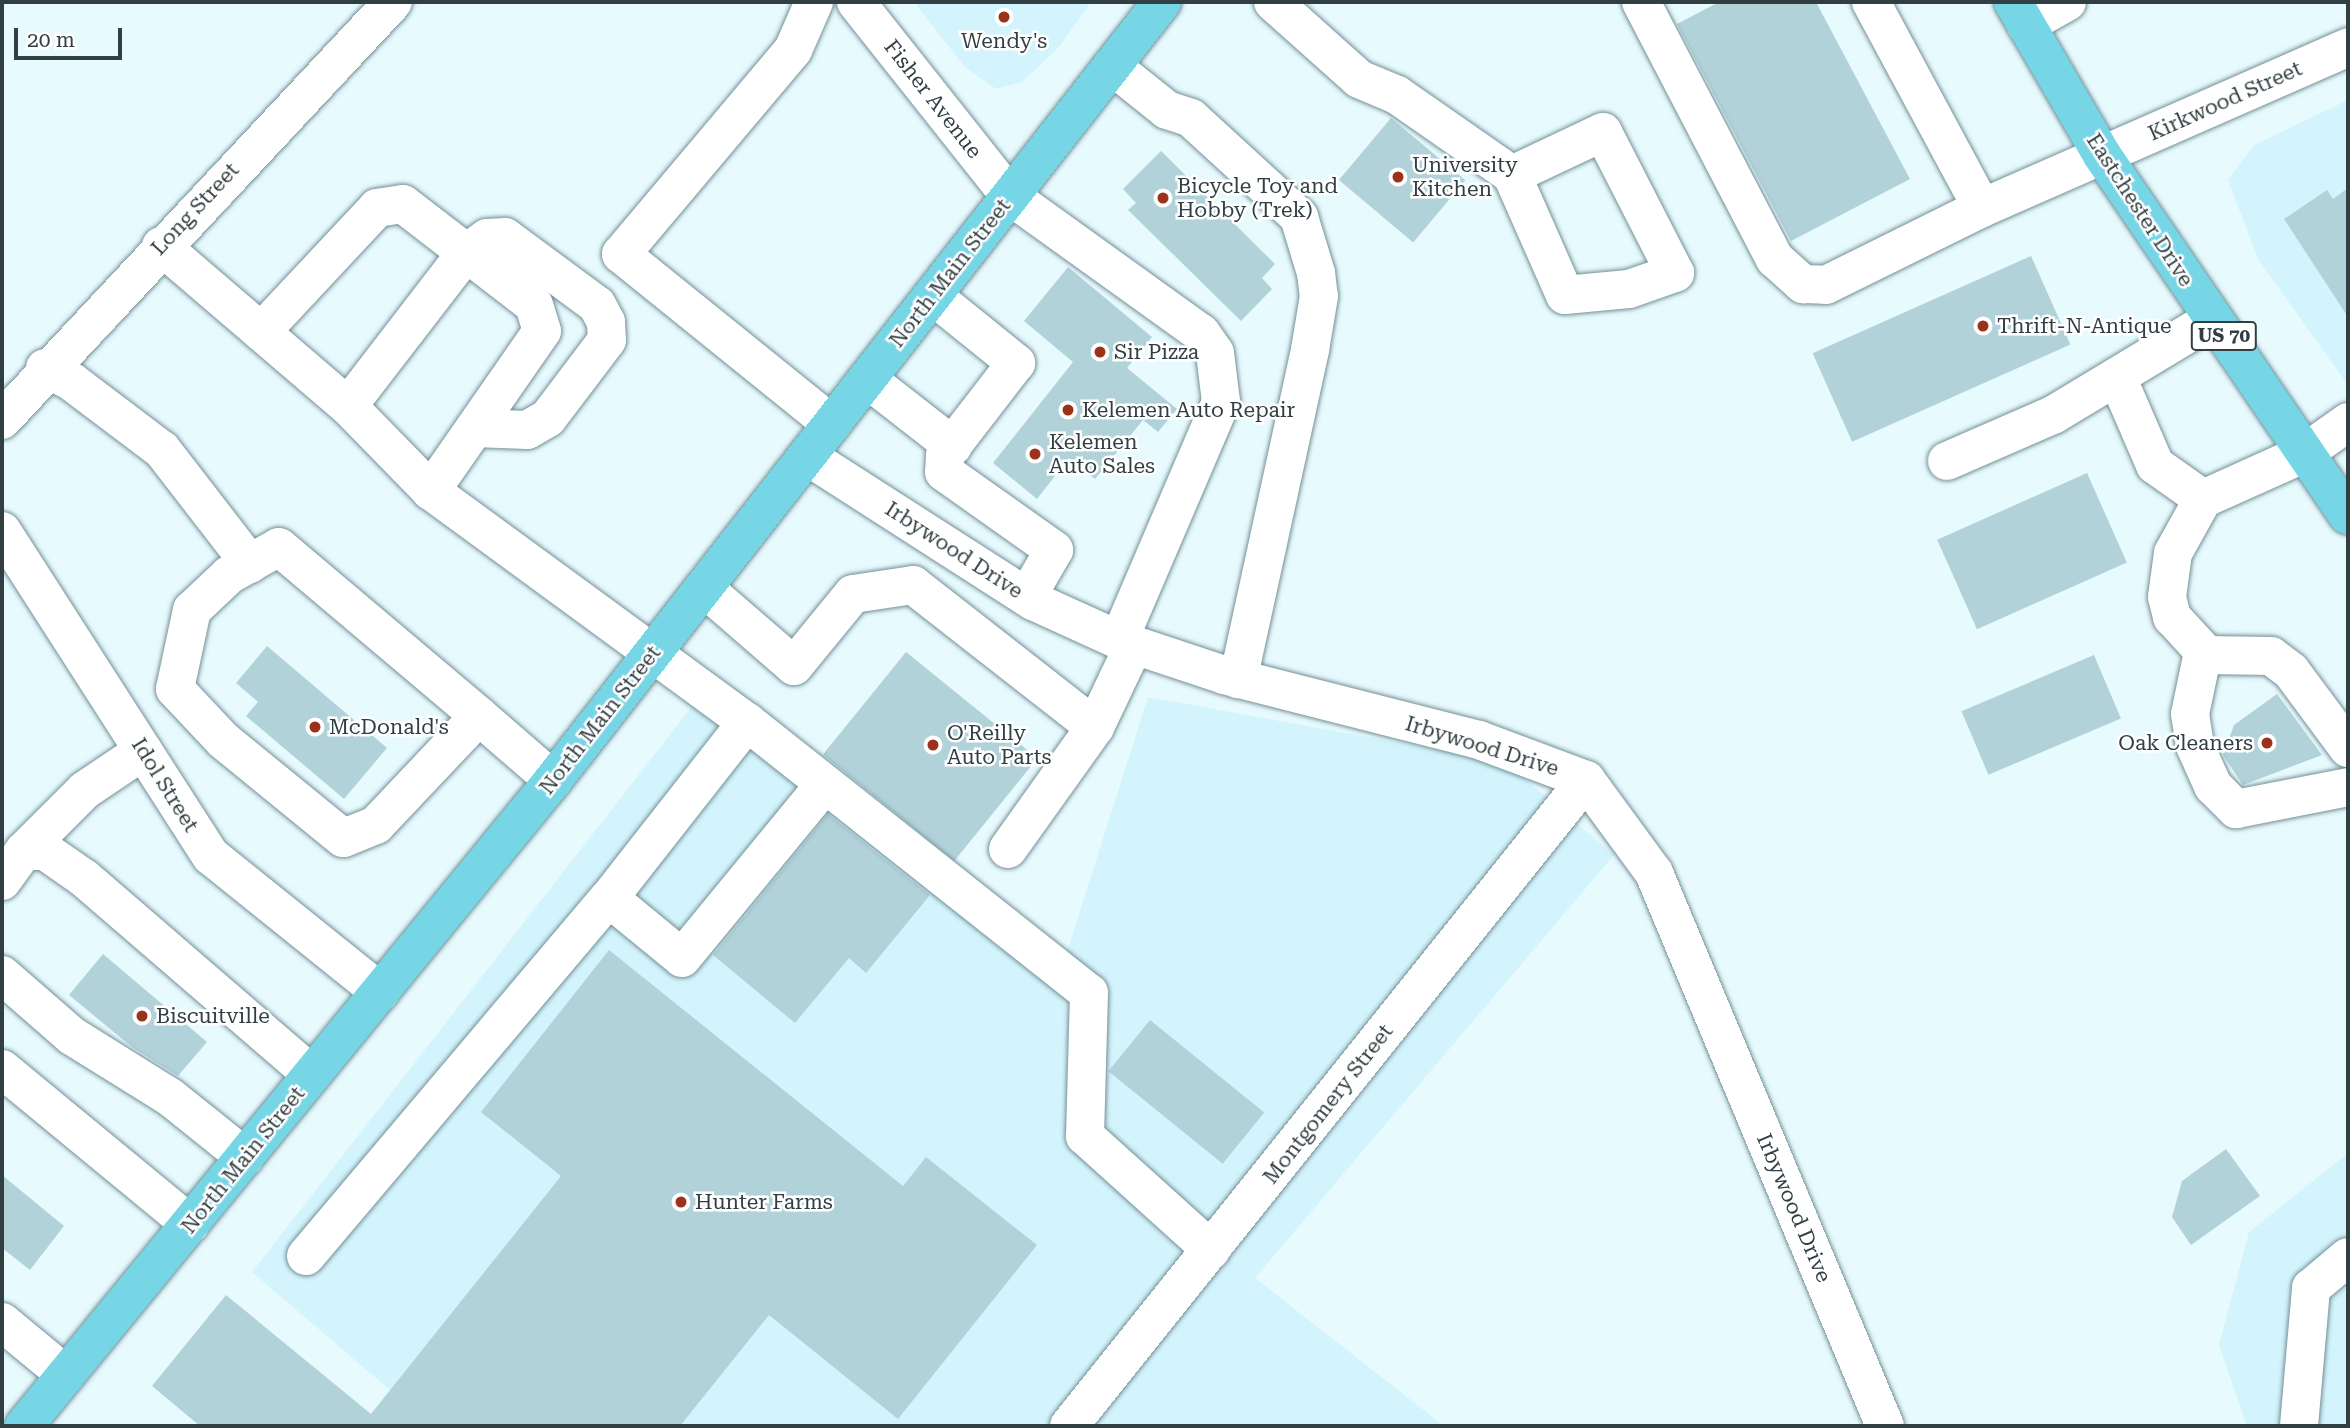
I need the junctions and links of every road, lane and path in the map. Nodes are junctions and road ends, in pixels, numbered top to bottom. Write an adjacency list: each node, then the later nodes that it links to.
1 (393, 2): 16 (street, Long Street)
2 (814, 2): 27 (street)
3 (856, 2): 14 (street, Fisher Avenue)
4 (1162, 2): 11 (main road, North Main Street)
5 (1273, 2): 13 (street)
6 (1641, 2): 15 (street, Kirkwood Street)
7 (1871, 2): 15 (street)
8 (2067, 2): 9 (street)
9 (2019, 13): 12 (main road, Eastchester Drive / US 70)
10 (2348, 47): 12 (street, Kirkwood Street)
11 (1112, 66): 14 (main road, North Main Street); 44 (street)
12 (2102, 155): 15 (street, Kirkwood Street); 19 (main road, Eastchester Drive / US 70)
13 (1512, 175): 13 (street)
14 (1010, 196): 18 (main road, North Main Street); 41 (street, Fisher Avenue)
15 (1982, 208)
16 (161, 246): 20 (street); 21 (street, Long Street)
17 (465, 254): 20 (street); 24 (street); 28 (street); 28 (street)
18 (933, 296): 23 (main road, North Main Street); 31 (street)
19 (2212, 319): 22 (street); 29 (main road, Eastchester Drive / US 70)
20 (261, 332): 24 (street)
21 (45, 368): 25 (street, Long Street); 38 (street)
22 (2117, 377): 32 (street); 34 (street)
23 (867, 379): 27 (main road, North Main Street); 31 (street)
24 (348, 406): 33 (street)
25 (2, 420)
26 (2348, 422): 29 (street)
27 (832, 424): 30 (main road, North Main Street)
28 (475, 428): 33 (street)
29 (2303, 454): 34 (street); 35 (main road, Eastchester Drive / US 70)
30 (807, 456): 36 (street, Irbywood Drive); 39 (main road, North Main Street)
31 (948, 459): 36 (street); 40 (street)
32 (1947, 461)
33 (431, 491): 43 (street)
34 (2203, 499): 42 (street)
35 (2348, 515)
36 (911, 523): 40 (street, Irbywood Drive)
37 (2, 531): 47 (street, Idol Street)
38 (250, 564): 45 (street); 46 (street)
39 (704, 588): 43 (main road, North Main Street); 49 (street)
40 (1027, 597): 41 (street, Irbywood Drive)
41 (1127, 643): 44 (street, Irbywood Drive); 49 (street, Fisher Avenue)
42 (2203, 652): 50 (street); 55 (street)
43 (652, 654): 48 (street); 52 (main road, North Main Street)
44 (1238, 679): 53 (street, Irbywood Drive)
45 (175, 689): 46 (street); 47 (street)
46 (478, 716): 52 (street)
47 (122, 718): 51 (street, Idol Street)
48 (747, 722): 54 (street); 59 (street)
49 (1095, 727): 56 (street, Fisher Avenue)
50 (2348, 748)
51 (143, 751): 57 (street); 61 (street, Idol Street)
52 (553, 780): 61 (main road, North Main Street)
53 (1586, 780): 66 (street, Montgomery Street); 73 (street, Irbywood Drive)
54 (825, 784): 59 (street); 66 (street)
55 (2348, 787)
56 (1008, 849)
57 (24, 851): 58 (street); 63 (street)
58 (2, 881)
59 (609, 898): 67 (street)
60 (2, 975): 64 (street)
61 (380, 992): 63 (main road, North Main Street)
62 (2, 1069): 65 (street)
63 (312, 1075): 64 (main road, North Main Street)
64 (245, 1157): 65 (main road, North Main Street)
65 (190, 1224): 70 (main road, North Main Street)
66 (1211, 1251): 72 (street, Montgomery Street)
67 (306, 1256)
68 (2348, 1257): 74 (street)
69 (2, 1322): 70 (street)
70 (66, 1375): 71 (main road, North Main Street)
71 (24, 1426)
72 (1069, 1426)
73 (1885, 1426)
74 (2299, 1426)

